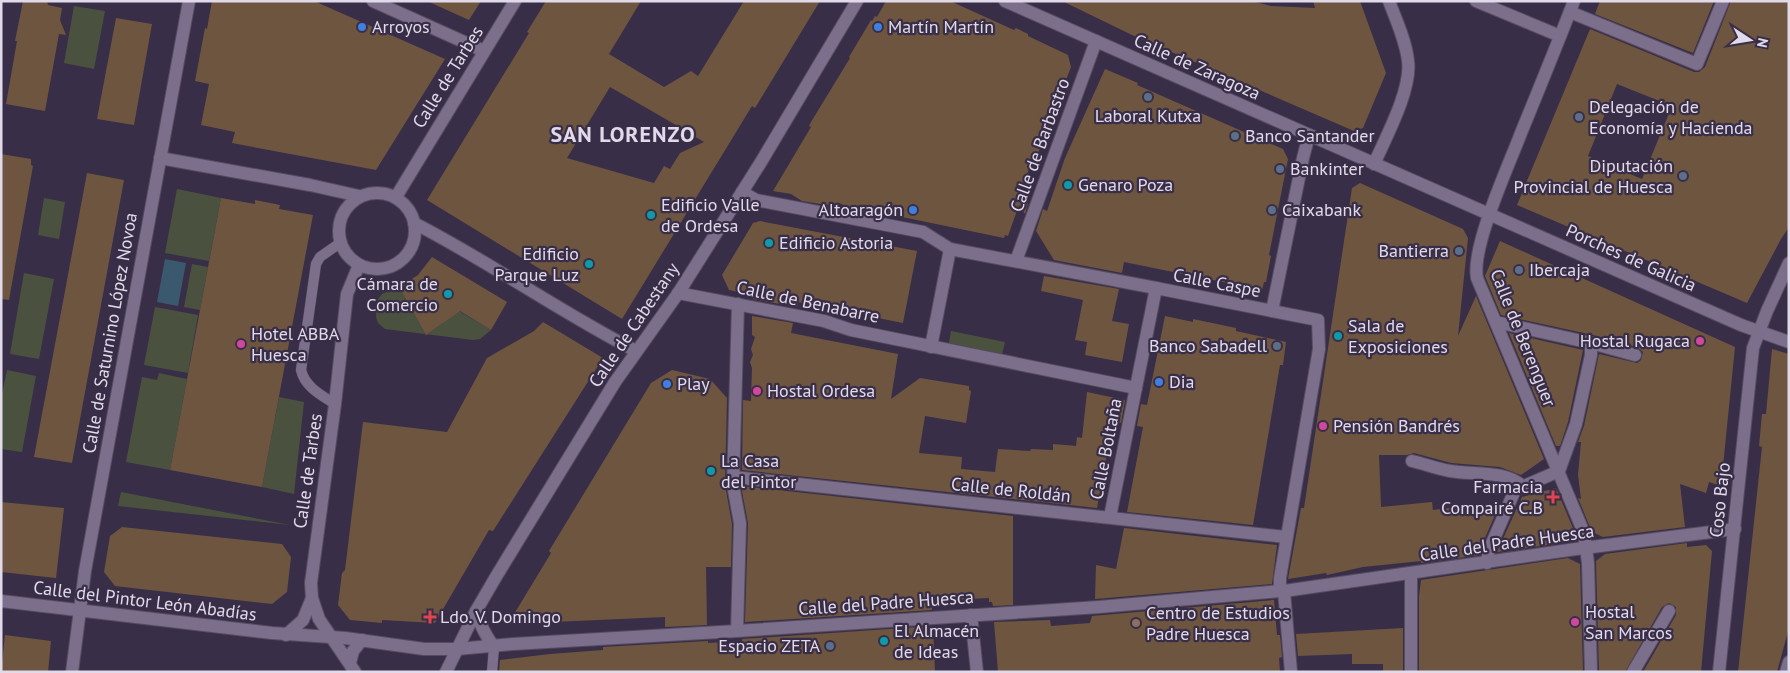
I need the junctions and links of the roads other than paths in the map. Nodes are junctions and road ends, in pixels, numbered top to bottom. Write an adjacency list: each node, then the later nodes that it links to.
1 (189, 1): 14 (street, Calle de Saturnino López Novoa)
2 (373, 1): 12 (street)
3 (515, 1): 12 (street, Calle de Tarbes)
4 (857, 1): 16 (street, Calle de Cabestany)
5 (1005, 1): 11 (street, Calle de Zaragoza)
6 (1389, 1): 15 (street)
7 (1476, 1): 10 (street)
8 (1723, 1): 9 (street)
9 (1572, 6): 10 (street, Calle de Berenguer)
10 (1560, 36): 19 (street, Calle de Berenguer)
11 (1096, 42): 13 (street, Calle de Zaragoza); 23 (street, Calle de Barbastro)
12 (484, 51): 18 (street, Calle de Tarbes)
13 (1309, 135): 15 (street, Calle de Zaragoza); 29 (street)
14 (160, 158): 17 (street); 52 (street, Calle de Saturnino López Novoa)
15 (1374, 164): 19 (street, Porches de Galicia)
16 (742, 192): 22 (street); 27 (street, Calle de Cabestany)
17 (359, 196): 18 (street); 21 (street)
18 (396, 197): 20 (street)
19 (1490, 215): 30 (street, Calle de Berenguer); 31 (street, Porches de Galicia)
20 (414, 223): 25 (street); 35 (street)
21 (340, 243): 25 (street); 38 (lane)
22 (950, 249): 23 (street, Calle Caspe); 34 (street)
23 (1016, 261): 26 (street, Calle Caspe)
24 (1789, 263): 31 (street, Coso Bajo)
25 (359, 265): 38 (street, Calle de Tarbes)
26 (1156, 288): 29 (street, Calle Caspe); 37 (street, Calle Boltaña)
27 (678, 293): 28 (street, Calle de Benabarre); 35 (street, Calle de Cabestany)
28 (738, 304): 34 (street, Calle de Benabarre); 41 (street)
29 (1272, 311): 45 (street, Calle Caspe)
30 (1496, 322): 33 (street); 40 (street, Calle de Berenguer)
31 (1759, 332): 32 (street, Porches de Galicia); 44 (street, Coso Bajo)
32 (1789, 342)
33 (1591, 343): 36 (street); 40 (street)
34 (931, 347): 37 (street, Calle de Benabarre)
35 (636, 351): 53 (street, Calle de Cabestany)
36 (1635, 355)
37 (1136, 388): 43 (street, Calle Boltaña)
38 (335, 404): 50 (street, Calle de Tarbes)
39 (1412, 461): 42 (street)
40 (1558, 471): 42 (street); 46 (street, Calle de Berenguer)
41 (733, 478): 43 (street, Calle de Roldán); 56 (street)
42 (1522, 486): 47 (street)
43 (1110, 517): 45 (street, Calle de Roldán)
44 (1734, 529): 46 (street, Calle del Padre Huesca); 72 (street, Coso Bajo)
45 (1286, 537): 49 (street)
46 (1586, 548): 47 (street, Calle del Padre Huesca); 70 (street, Calle de Berenguer)
47 (1487, 563): 48 (street, Calle del Padre Huesca)
48 (1411, 574): 49 (street, Calle del Padre Huesca); 69 (street)
49 (1282, 591): 55 (street, Calle del Padre Huesca); 68 (street)
50 (312, 598): 57 (street); 58 (street, Calle de Tarbes)
51 (1, 601): 52 (street, Calle del Pintor León Abadías)
52 (79, 611): 57 (street, Calle del Pintor León Abadías); 64 (street, Calle de Saturnino López Novoa)
53 (476, 611): 60 (street); 61 (street, Calle de Cabestany)
54 (1669, 611): 71 (street)
55 (972, 615): 56 (street, Calle del Padre Huesca); 67 (street)
56 (737, 632): 60 (street, Calle del Padre Huesca)
57 (286, 634): 58 (street, Calle del Pintor León Abadías)
58 (332, 638): 59 (street, Calle del Pintor León Abadías); 63 (street, Calle de Tarbes)
59 (362, 640): 61 (street, Calle del Pintor León Abadías); 63 (street)
60 (494, 647): 61 (street, Calle del Padre Huesca); 66 (lane)
61 (457, 649): 65 (street, Calle de Cabestany)
62 (1789, 662): 73 (street)
63 (353, 667)
64 (72, 672)
65 (446, 672)
66 (492, 672)
67 (977, 672)
68 (1291, 672)
69 (1411, 672)
70 (1591, 672)
71 (1633, 672)
72 (1720, 672)
73 (1786, 672)

